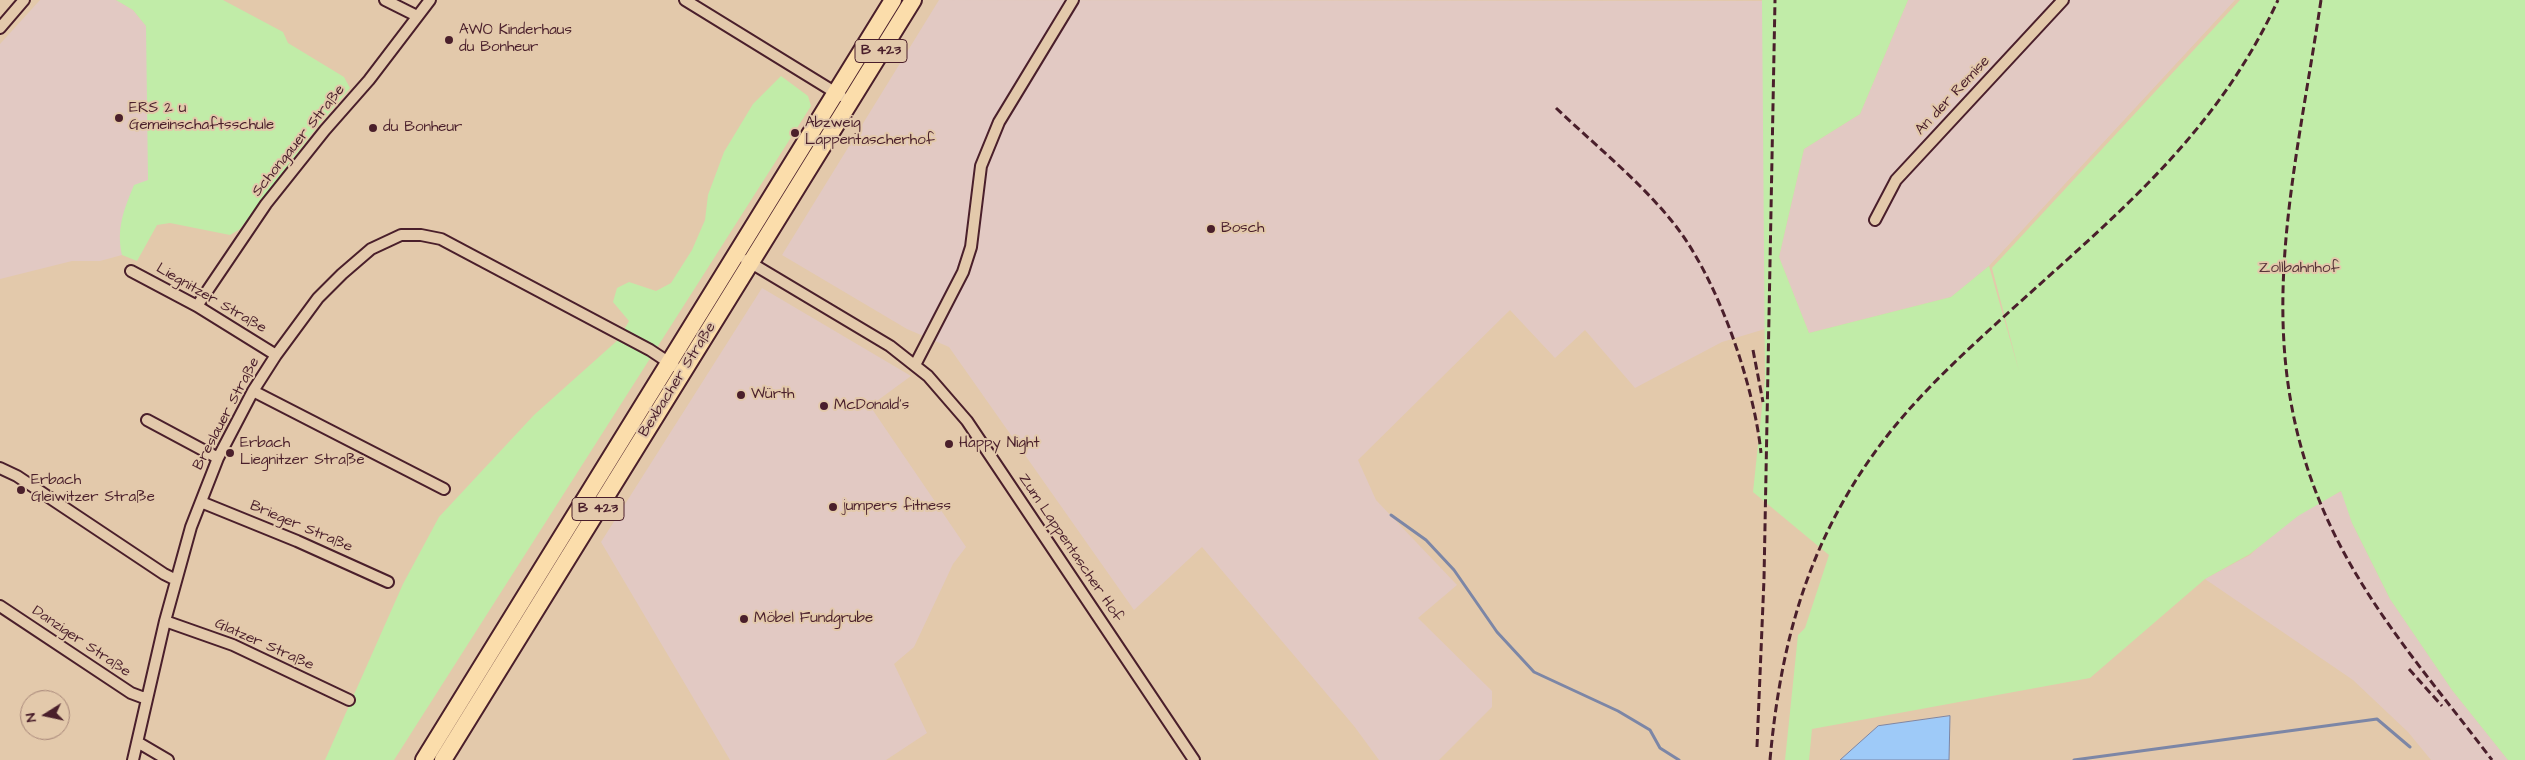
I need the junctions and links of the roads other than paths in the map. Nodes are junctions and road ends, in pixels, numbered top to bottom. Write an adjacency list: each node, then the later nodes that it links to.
1 (24, 0): 10 (street)
2 (385, 0): 9 (street)
3 (430, 0): 9 (street, Schongauer Straße)
4 (685, 0): 11 (street)
5 (893, 0): 11 (main road, Bexbacher Straße / B 423)
6 (913, 0): 12 (main road, Bexbacher Straße / B 423)
7 (1073, 0): 19 (street)
8 (2063, 0): 13 (street, An der Remise)
9 (418, 16): 17 (street, Schongauer Straße)
10 (0, 28)
11 (835, 92): 12 (street); 14 (main road, Bexbacher Straße / B 423)
12 (850, 102): 15 (main road, Bexbacher Straße / B 423)
13 (1875, 220)
14 (736, 254): 15 (street, Zum Lappentascher Hof); 20 (main road, Bexbacher Straße / B 423)
15 (750, 262): 19 (street, Zum Lappentascher Hof); 20 (main road, Bexbacher Straße / B 423)
16 (131, 270): 17 (street, Liegnitzer Straße)
17 (197, 306): 18 (street, Liegnitzer Straße)
18 (276, 355): 20 (street, Breslauer Straße); 21 (street, Breslauer Straße)
19 (915, 365): 34 (street, Zum Lappentascher Hof)
20 (677, 368): 37 (main road, Bexbacher Straße); 38 (main road, Bexbacher Straße / B 423)
21 (253, 391): 23 (street, Breslauer Straße); 25 (street)
22 (147, 420): 23 (street)
23 (218, 458): 26 (street, Breslauer Straße)
24 (0, 468): 27 (street)
25 (444, 489)
26 (201, 502): 27 (street, Breslauer Straße); 28 (street, Brieger Straße)
27 (176, 580): 30 (street, Breslauer Straße)
28 (388, 582)
29 (0, 606): 31 (street, Danziger Straße)
30 (165, 622): 31 (street, Breslauer Straße); 32 (street, Glatzer Straße)
31 (147, 699): 33 (street, Breslauer Straße)
32 (349, 700)
33 (139, 743): 35 (street, Breslauer Straße); 36 (street)
34 (1190, 758)
35 (133, 760)
36 (168, 760)
37 (424, 760)
38 (442, 760)

